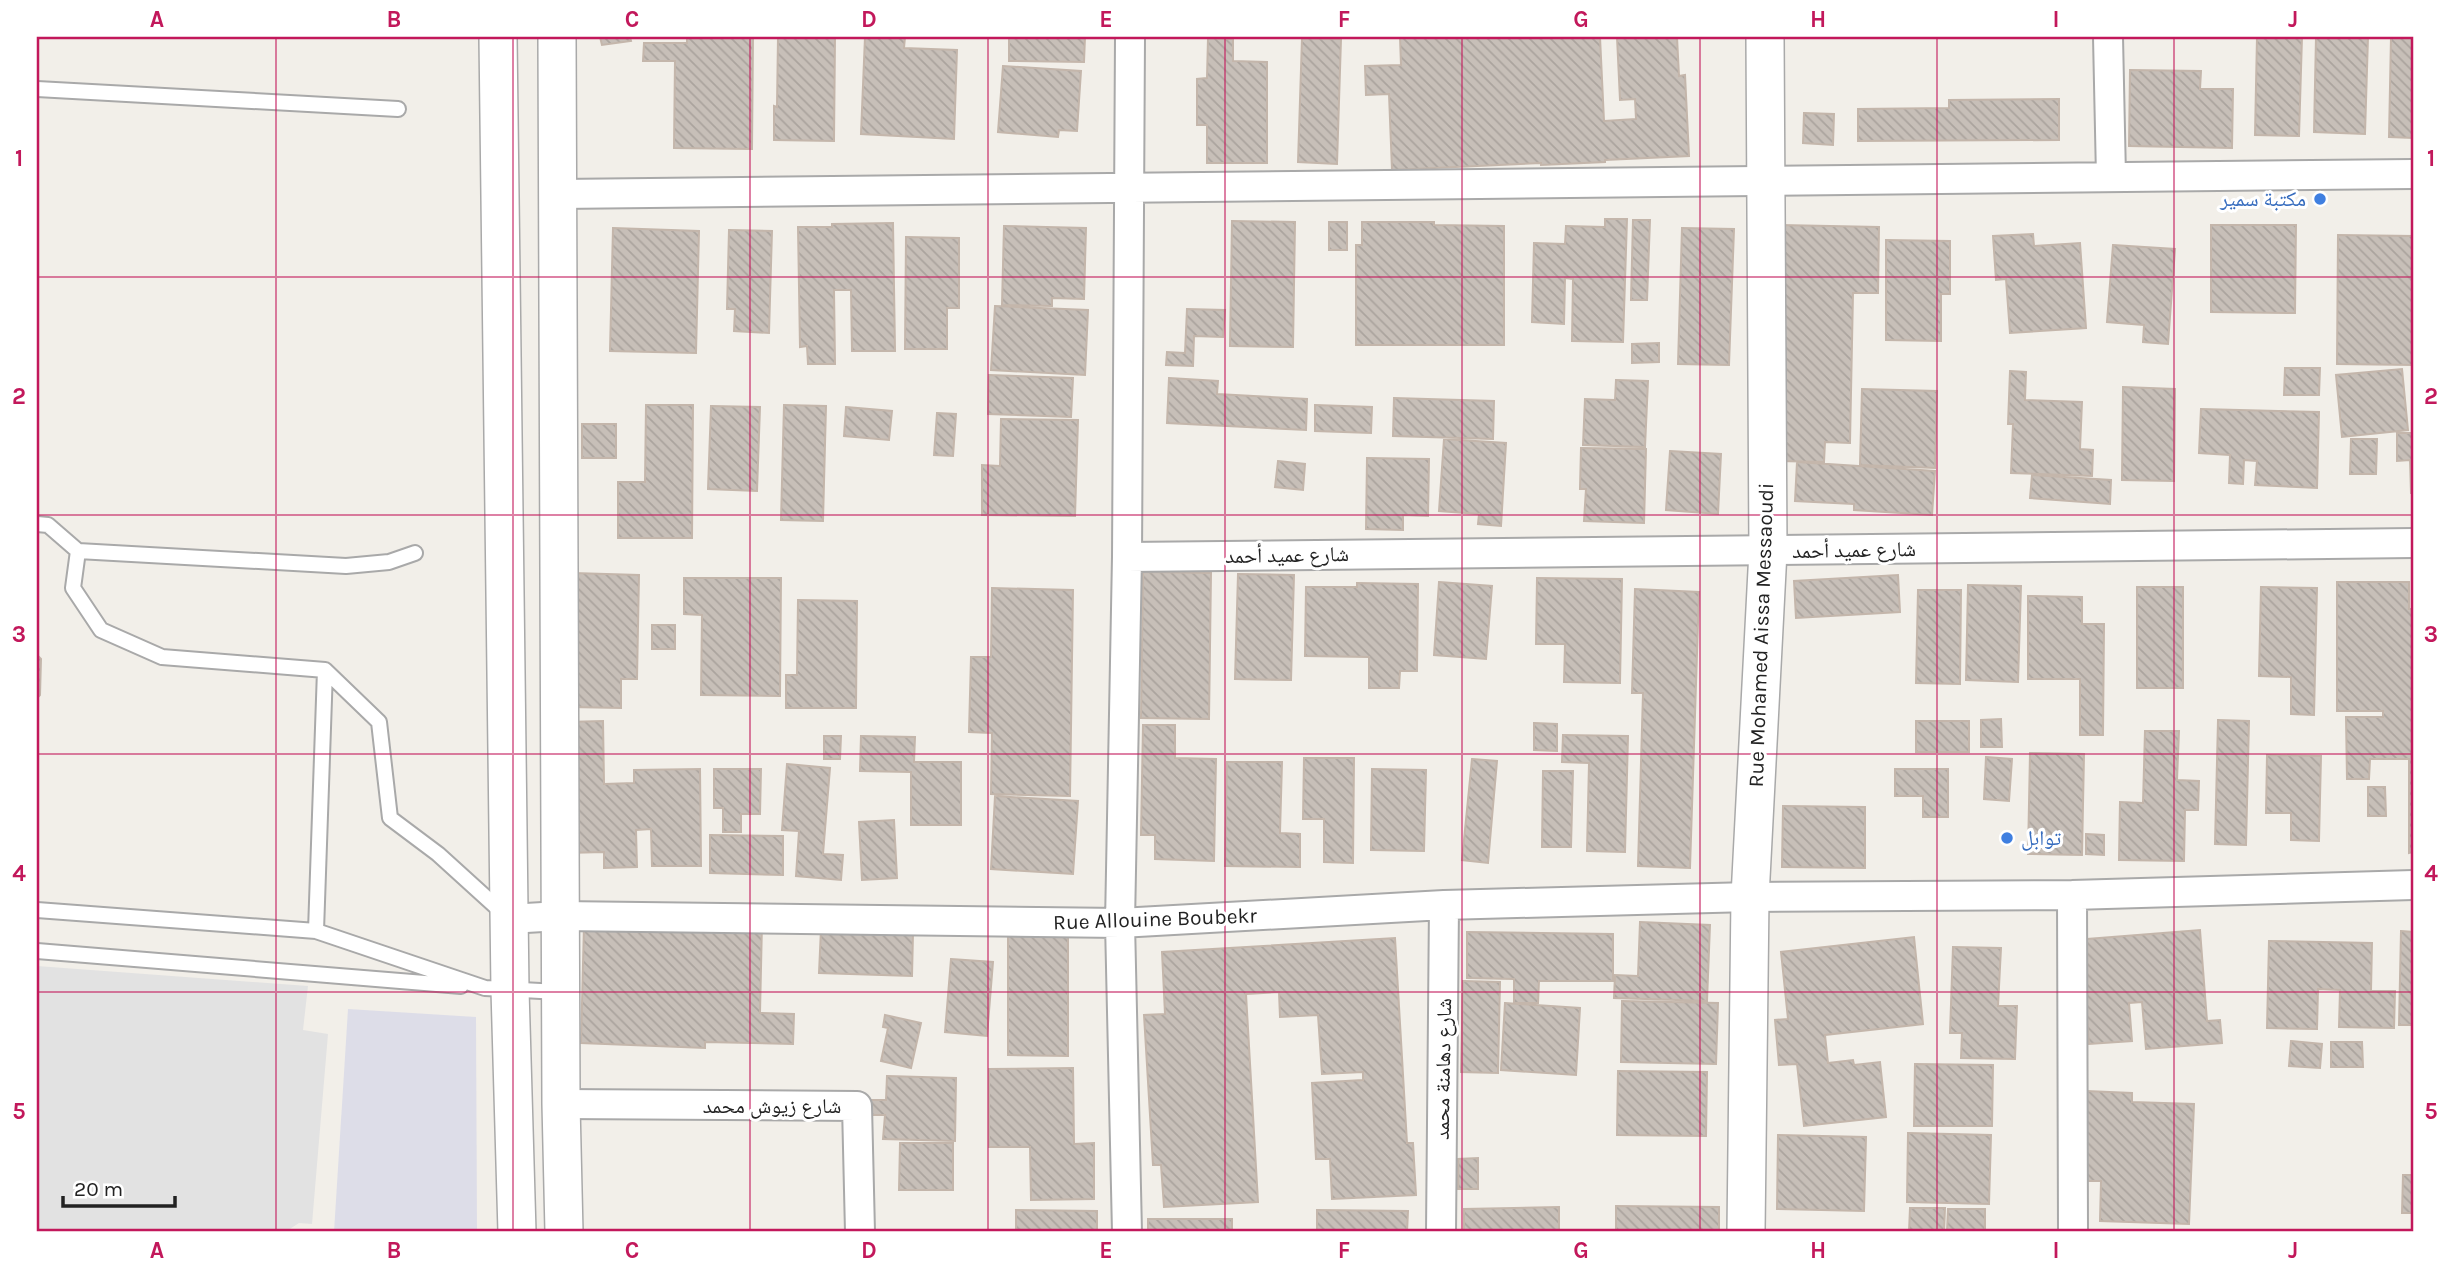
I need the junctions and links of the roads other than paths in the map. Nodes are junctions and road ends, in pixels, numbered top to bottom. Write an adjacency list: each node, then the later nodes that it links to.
1 (498, 37): 26 (street)
2 (557, 37): 12 (street)
3 (1130, 37): 11 (street)
4 (1765, 37): 10 (street, Rue Mohamed Aissa Messaoudi)
5 (2108, 37): 9 (street)
6 (37, 89): 7 (lane)
7 (398, 109)
8 (2413, 174): 9 (street)
9 (2110, 177): 10 (street)
10 (1766, 180): 11 (street); 16 (street, Rue Mohamed Aissa Messaoudi)
11 (1129, 190): 12 (street); 18 (street)
12 (559, 194): 25 (street)
13 (37, 524): 15 (lane)
14 (2413, 543): 16 (street, شارع عميد أحمد)
15 (78, 551): 17 (lane); 19 (lane)
16 (1768, 551): 18 (street, شارع عميد أحمد); 22 (street, Rue Mohamed Aissa Messaoudi)
17 (415, 554)
18 (1126, 557): 27 (street)
19 (325, 670): 26 (lane); 28 (lane)
20 (2413, 885): 21 (street, Rue Allouine Boubekr)
21 (2072, 895): 22 (street, Rue Allouine Boubekr); 39 (street)
22 (1750, 897): 23 (street, Rue Allouine Boubekr); 38 (street, Rue Mohamed Aissa Messaoudi)
23 (1444, 905): 27 (street, Rue Allouine Boubekr); 37 (street, شارع دهامنة محمد)
24 (37, 911): 28 (lane)
25 (560, 916): 26 (street, Rue Allouine Boubekr); 27 (street, Rue Allouine Boubekr); 31 (street)
26 (509, 919): 30 (street)
27 (1121, 923): 36 (street)
28 (316, 931): 30 (lane)
29 (37, 951): 30 (lane)
30 (498, 989): 31 (lane); 33 (street)
31 (561, 992): 32 (street)
32 (561, 1104): 34 (street); 35 (street, شارع زيوش محمد)
33 (517, 1232)
34 (564, 1232)
35 (860, 1232)
36 (1127, 1232)
37 (1441, 1232)
38 (1746, 1232)
39 (2073, 1232)

